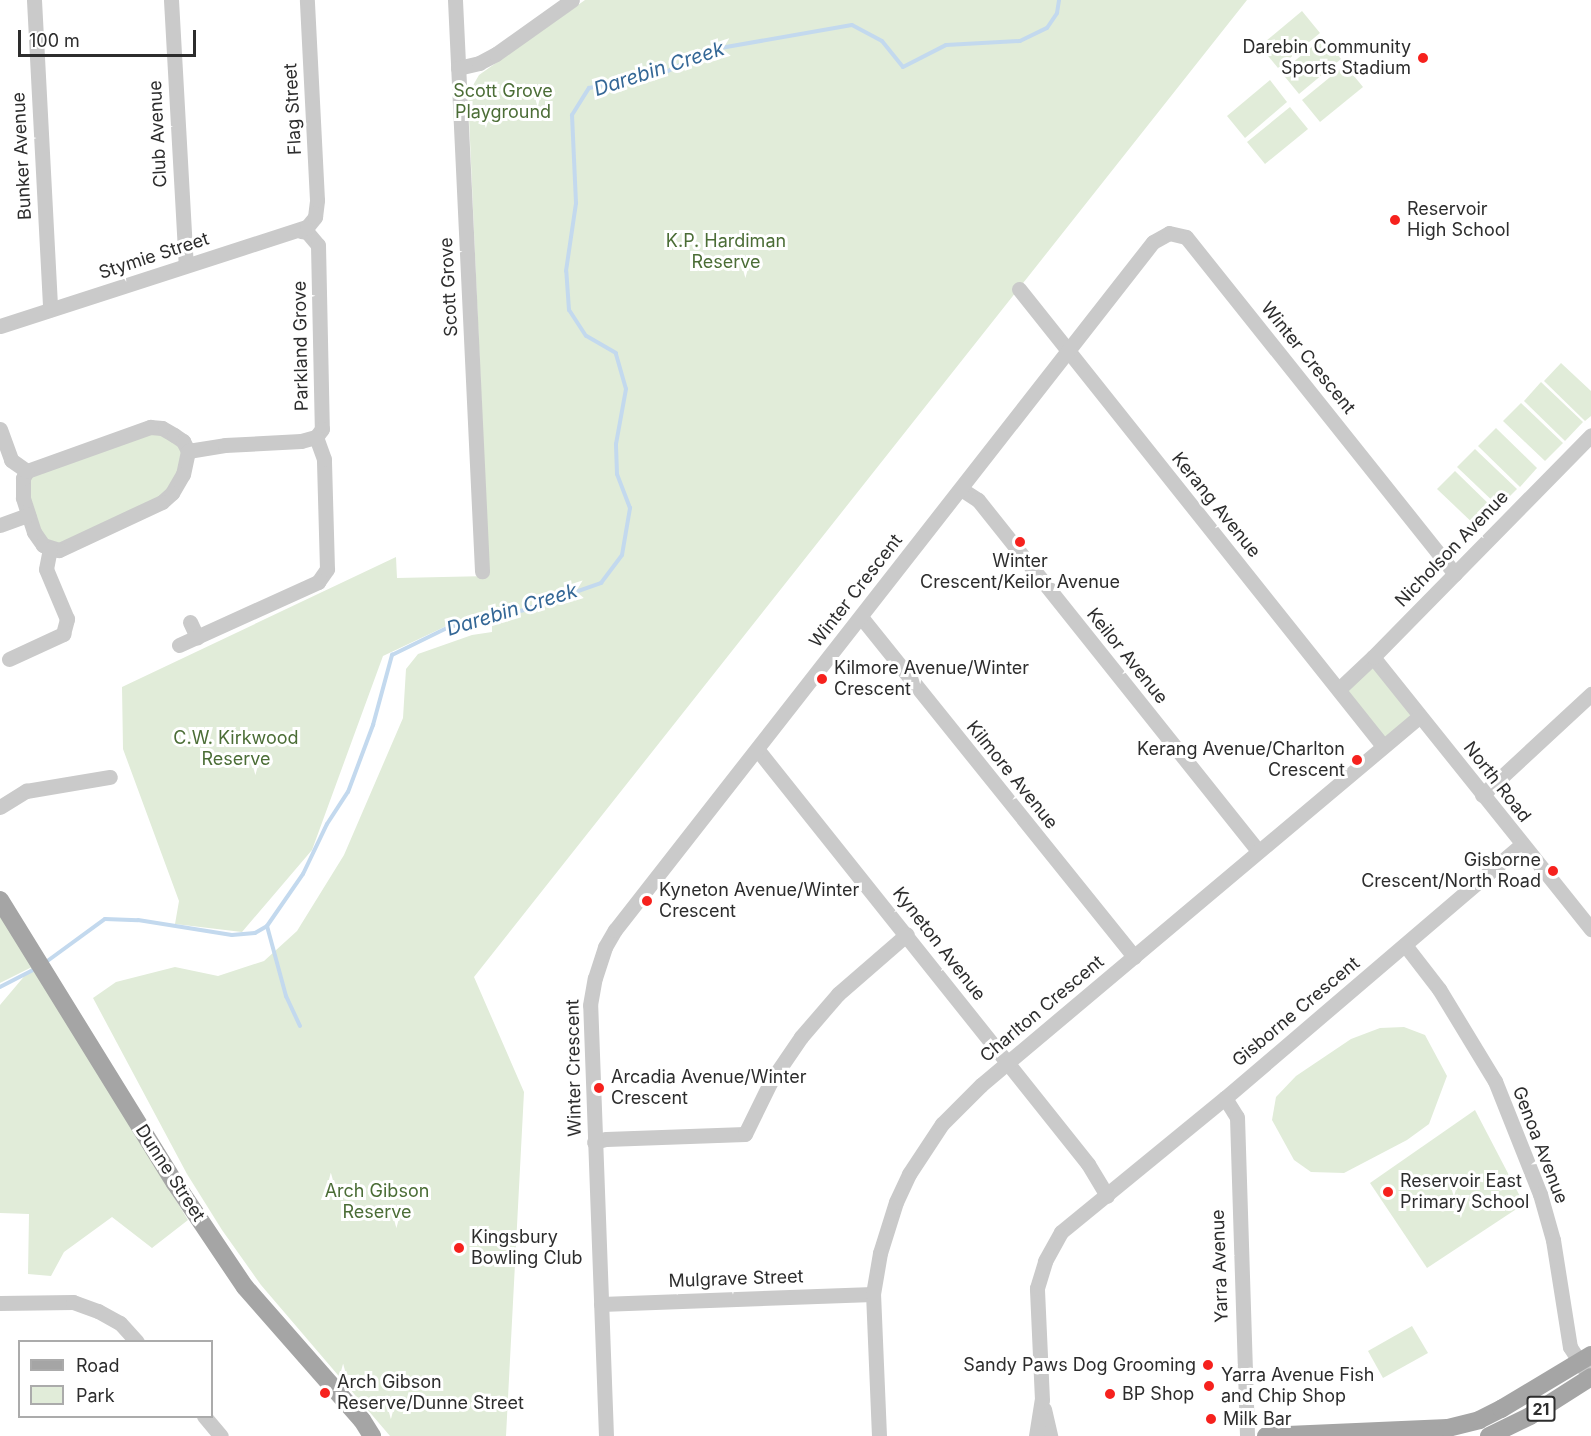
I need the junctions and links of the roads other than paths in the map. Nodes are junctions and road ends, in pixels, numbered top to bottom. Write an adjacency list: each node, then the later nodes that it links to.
1 (34, 0): 11 (street, Bunker Avenue)
2 (171, 0): 9 (street, Club Avenue)
3 (307, 0): 7 (street, Flag Street)
4 (455, 0): 6 (street, Scott Grove)
5 (572, 0): 6 (street)
6 (458, 68): 23 (street, Scott Grove)
7 (315, 217): 8 (street, Stymie Street)
8 (301, 231): 9 (street, Stymie Street); 16 (street, Parkland Grove)
9 (186, 266): 11 (street, Stymie Street)
10 (1019, 289): 13 (street, Kerang Avenue)
11 (50, 310): 12 (street, Stymie Street)
12 (0, 326)
13 (1068, 351): 19 (street, Winter Crescent); 24 (street, Winter Crescent); 31 (street, Kerang Avenue)
14 (0, 429): 18 (street)
15 (1591, 435): 24 (street, Nicholson Avenue)
16 (316, 437): 17 (street); 27 (street, Parkland Grove)
17 (188, 451): 18 (street); 22 (street)
18 (27, 471): 20 (street)
19 (961, 489): 25 (street, Winter Crescent); 40 (street, Keilor Avenue)
20 (28, 516): 21 (street); 22 (street)
21 (0, 525)
22 (50, 549): 30 (street)
23 (482, 571)
24 (1455, 574): 29 (street, Nicholson Avenue)
25 (861, 617): 35 (street, Winter Crescent); 45 (street, Kilmore Avenue)
26 (190, 622): 27 (street)
27 (198, 637): 28 (street, Parkland Grove)
28 (179, 645)
29 (1373, 657): 31 (street, Nicholson Avenue); 33 (street, North Road)
30 (9, 659)
31 (1339, 689): 34 (street, Kerang Avenue)
32 (1591, 694): 37 (street)
33 (1420, 716): 34 (street, Charlton Crescent); 37 (street, North Road)
34 (1383, 746): 40 (street, Charlton Crescent)
35 (757, 749): 43 (street, Kyneton Avenue); 48 (street, Winter Crescent)
36 (110, 777): 38 (street)
37 (1482, 795): 39 (street, North Road)
38 (0, 807)
39 (1521, 844): 42 (street, North Road); 44 (street, Gisborne Crescent)
40 (1258, 851): 45 (street, Charlton Crescent)
41 (0, 900): 57 (main road, Dunne Street)
42 (1591, 929)
43 (907, 934): 46 (street, Kyneton Avenue); 48 (street)
44 (1405, 945): 47 (street, Gisborne Crescent); 54 (street, Genoa Avenue)
45 (1134, 957): 46 (street, Charlton Crescent)
46 (1007, 1064): 49 (street, Kyneton Avenue); 50 (street, Charlton Crescent)
47 (1221, 1101): 49 (street, Gisborne Crescent); 63 (street, Yarra Avenue)
48 (594, 1142): 52 (street, Winter Crescent)
49 (1111, 1193): 55 (street, Gisborne Crescent)
50 (873, 1294): 52 (street, Mulgrave Street); 60 (street, Charlton Crescent)
51 (0, 1303): 53 (street)
52 (601, 1304): 59 (street, Winter Crescent)
53 (136, 1340)
54 (1588, 1368): 64 (main road, 21); 65 (main road, 21)
55 (1042, 1400): 61 (street, Gisborne Crescent); 62 (street)
56 (206, 1418): 58 (street)
57 (373, 1433)
58 (221, 1436)
59 (606, 1436)
60 (879, 1436)
61 (1036, 1436)
62 (1050, 1436)
63 (1247, 1436)
64 (1266, 1436)
65 (1489, 1436)

